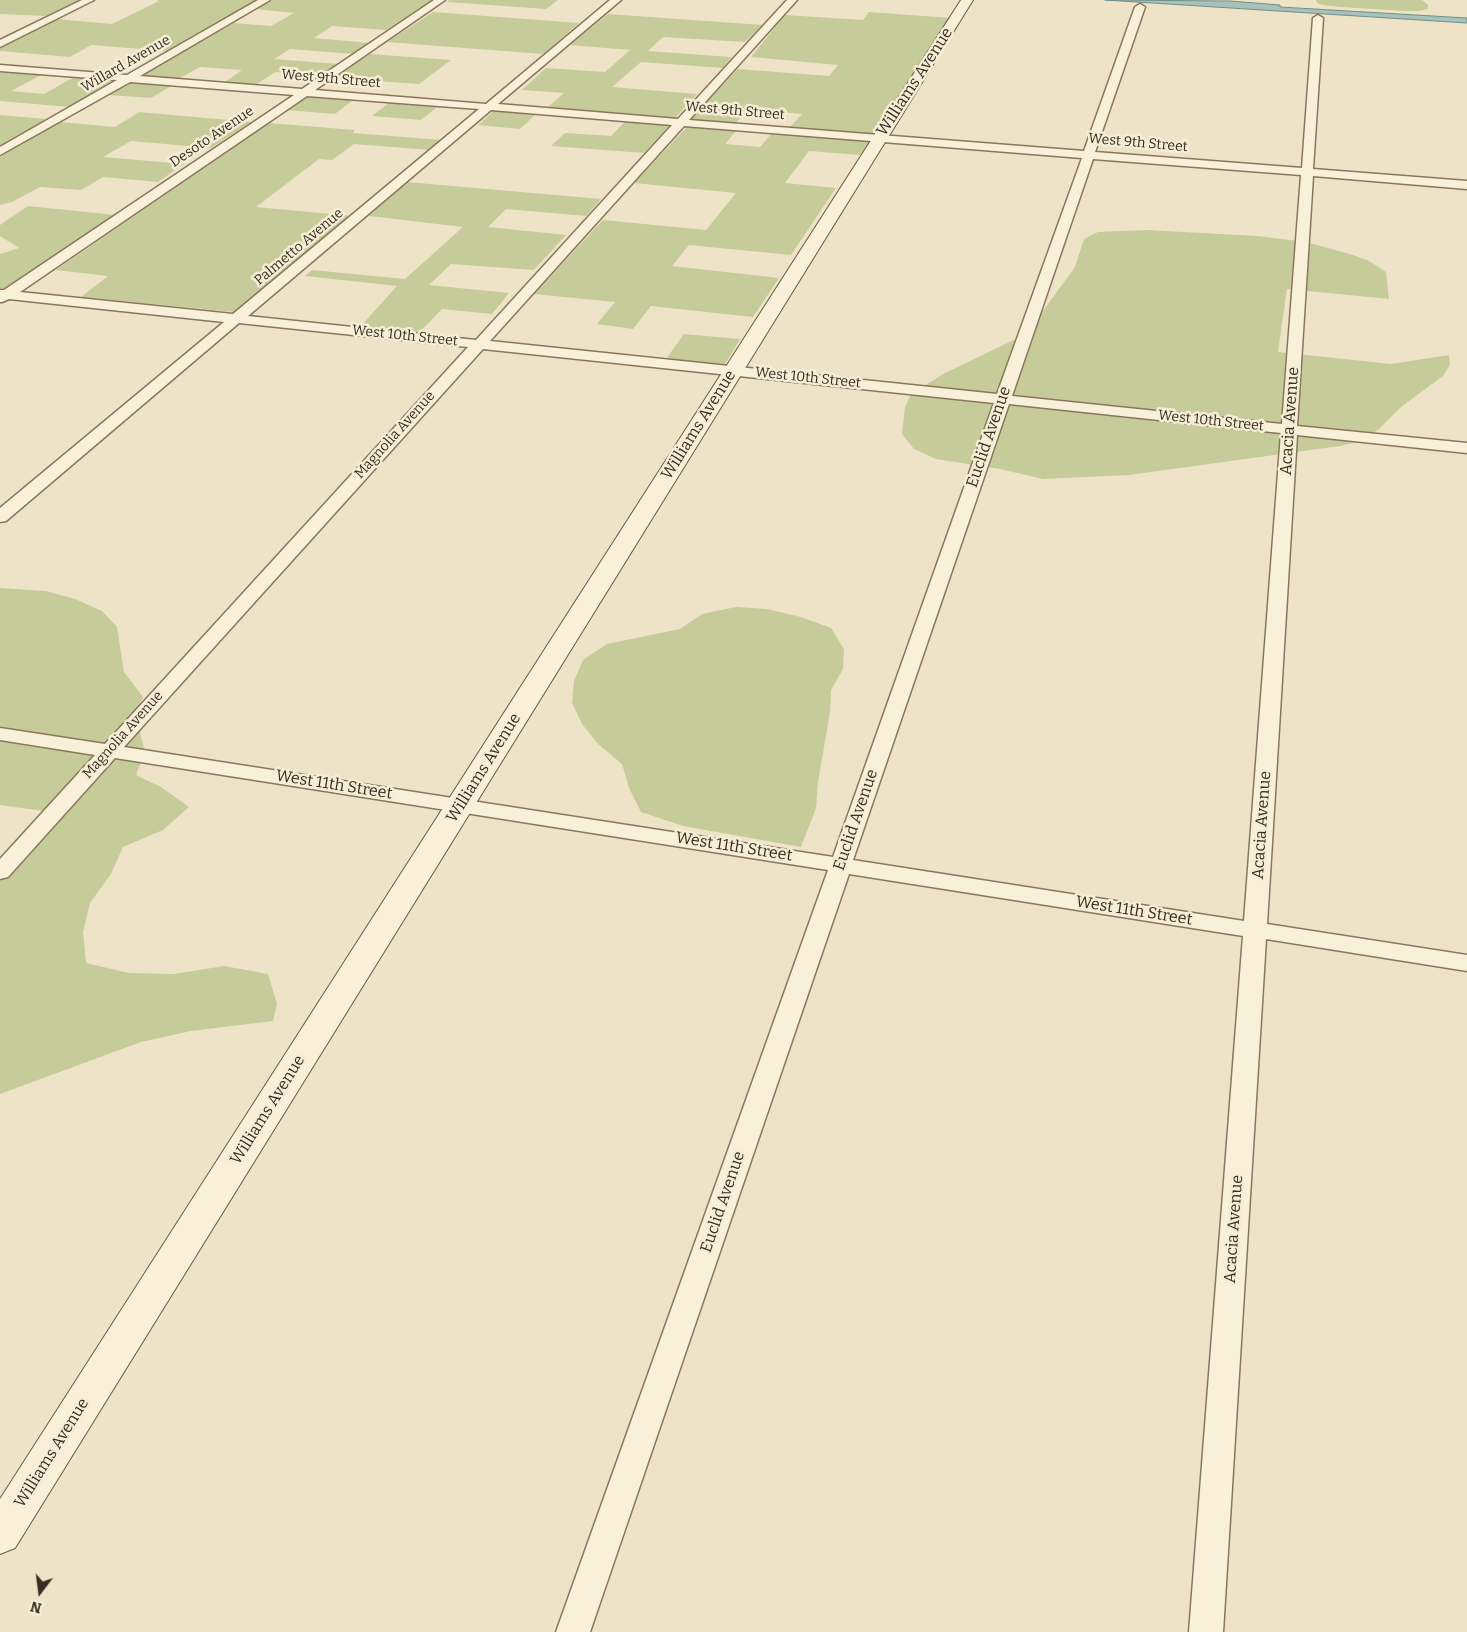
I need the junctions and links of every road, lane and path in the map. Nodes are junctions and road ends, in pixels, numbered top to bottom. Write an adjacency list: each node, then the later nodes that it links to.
1 (90, 0): 9 (street)
2 (265, 0): 11 (street, Willard Avenue)
3 (440, 0): 12 (street, Desoto Avenue)
4 (616, 0): 13 (street, Palmetto Avenue)
5 (792, 0): 14 (street, Magnolia Avenue)
6 (967, 0): 15 (street, Williams Avenue)
7 (1140, 7): 17 (street, Euclid Avenue)
8 (1318, 18): 18 (street, Acacia Avenue)
9 (0, 44)
10 (0, 68): 11 (street, West 9th Street)
11 (128, 78): 12 (street, West 9th Street); 16 (street, Willard Avenue)
12 (305, 92): 13 (street, West 9th Street); 20 (street, Desoto Avenue)
13 (489, 107): 14 (street, West 9th Street); 21 (street, Palmetto Avenue)
14 (681, 122): 15 (street, West 9th Street); 22 (street, Magnolia Avenue)
15 (880, 138): 17 (street, West 9th Street); 23 (street, Williams Avenue)
16 (0, 152)
17 (1089, 154): 18 (street, West 9th Street); 24 (street, Euclid Avenue)
18 (1308, 172): 19 (street, West 9th Street); 25 (street, Acacia Avenue)
19 (1467, 185)
20 (2, 296): 21 (street, West 10th Street)
21 (238, 318): 22 (street, West 10th Street); 27 (street, Palmetto Avenue)
22 (479, 343): 23 (street, West 10th Street); 29 (street, Magnolia Avenue)
23 (734, 370): 24 (street, West 10th Street); 30 (street, Williams Avenue)
24 (1002, 398): 25 (street, West 10th Street); 31 (street, Euclid Avenue)
25 (1290, 429): 26 (street, West 10th Street); 33 (street, Acacia Avenue)
26 (1467, 448)
27 (0, 517)
28 (0, 734): 29 (street, West 11th Street)
29 (109, 751): 30 (street, West 11th Street); 32 (street, Magnolia Avenue)
30 (462, 805): 31 (street, West 11th Street); 35 (street, Williams Avenue)
31 (841, 864): 33 (street, West 11th Street); 36 (street, Euclid Avenue)
32 (0, 872)
33 (1255, 930): 34 (street, West 11th Street); 37 (street, Acacia Avenue)
34 (1467, 963)
35 (0, 1535)
36 (573, 1632)
37 (1206, 1632)

